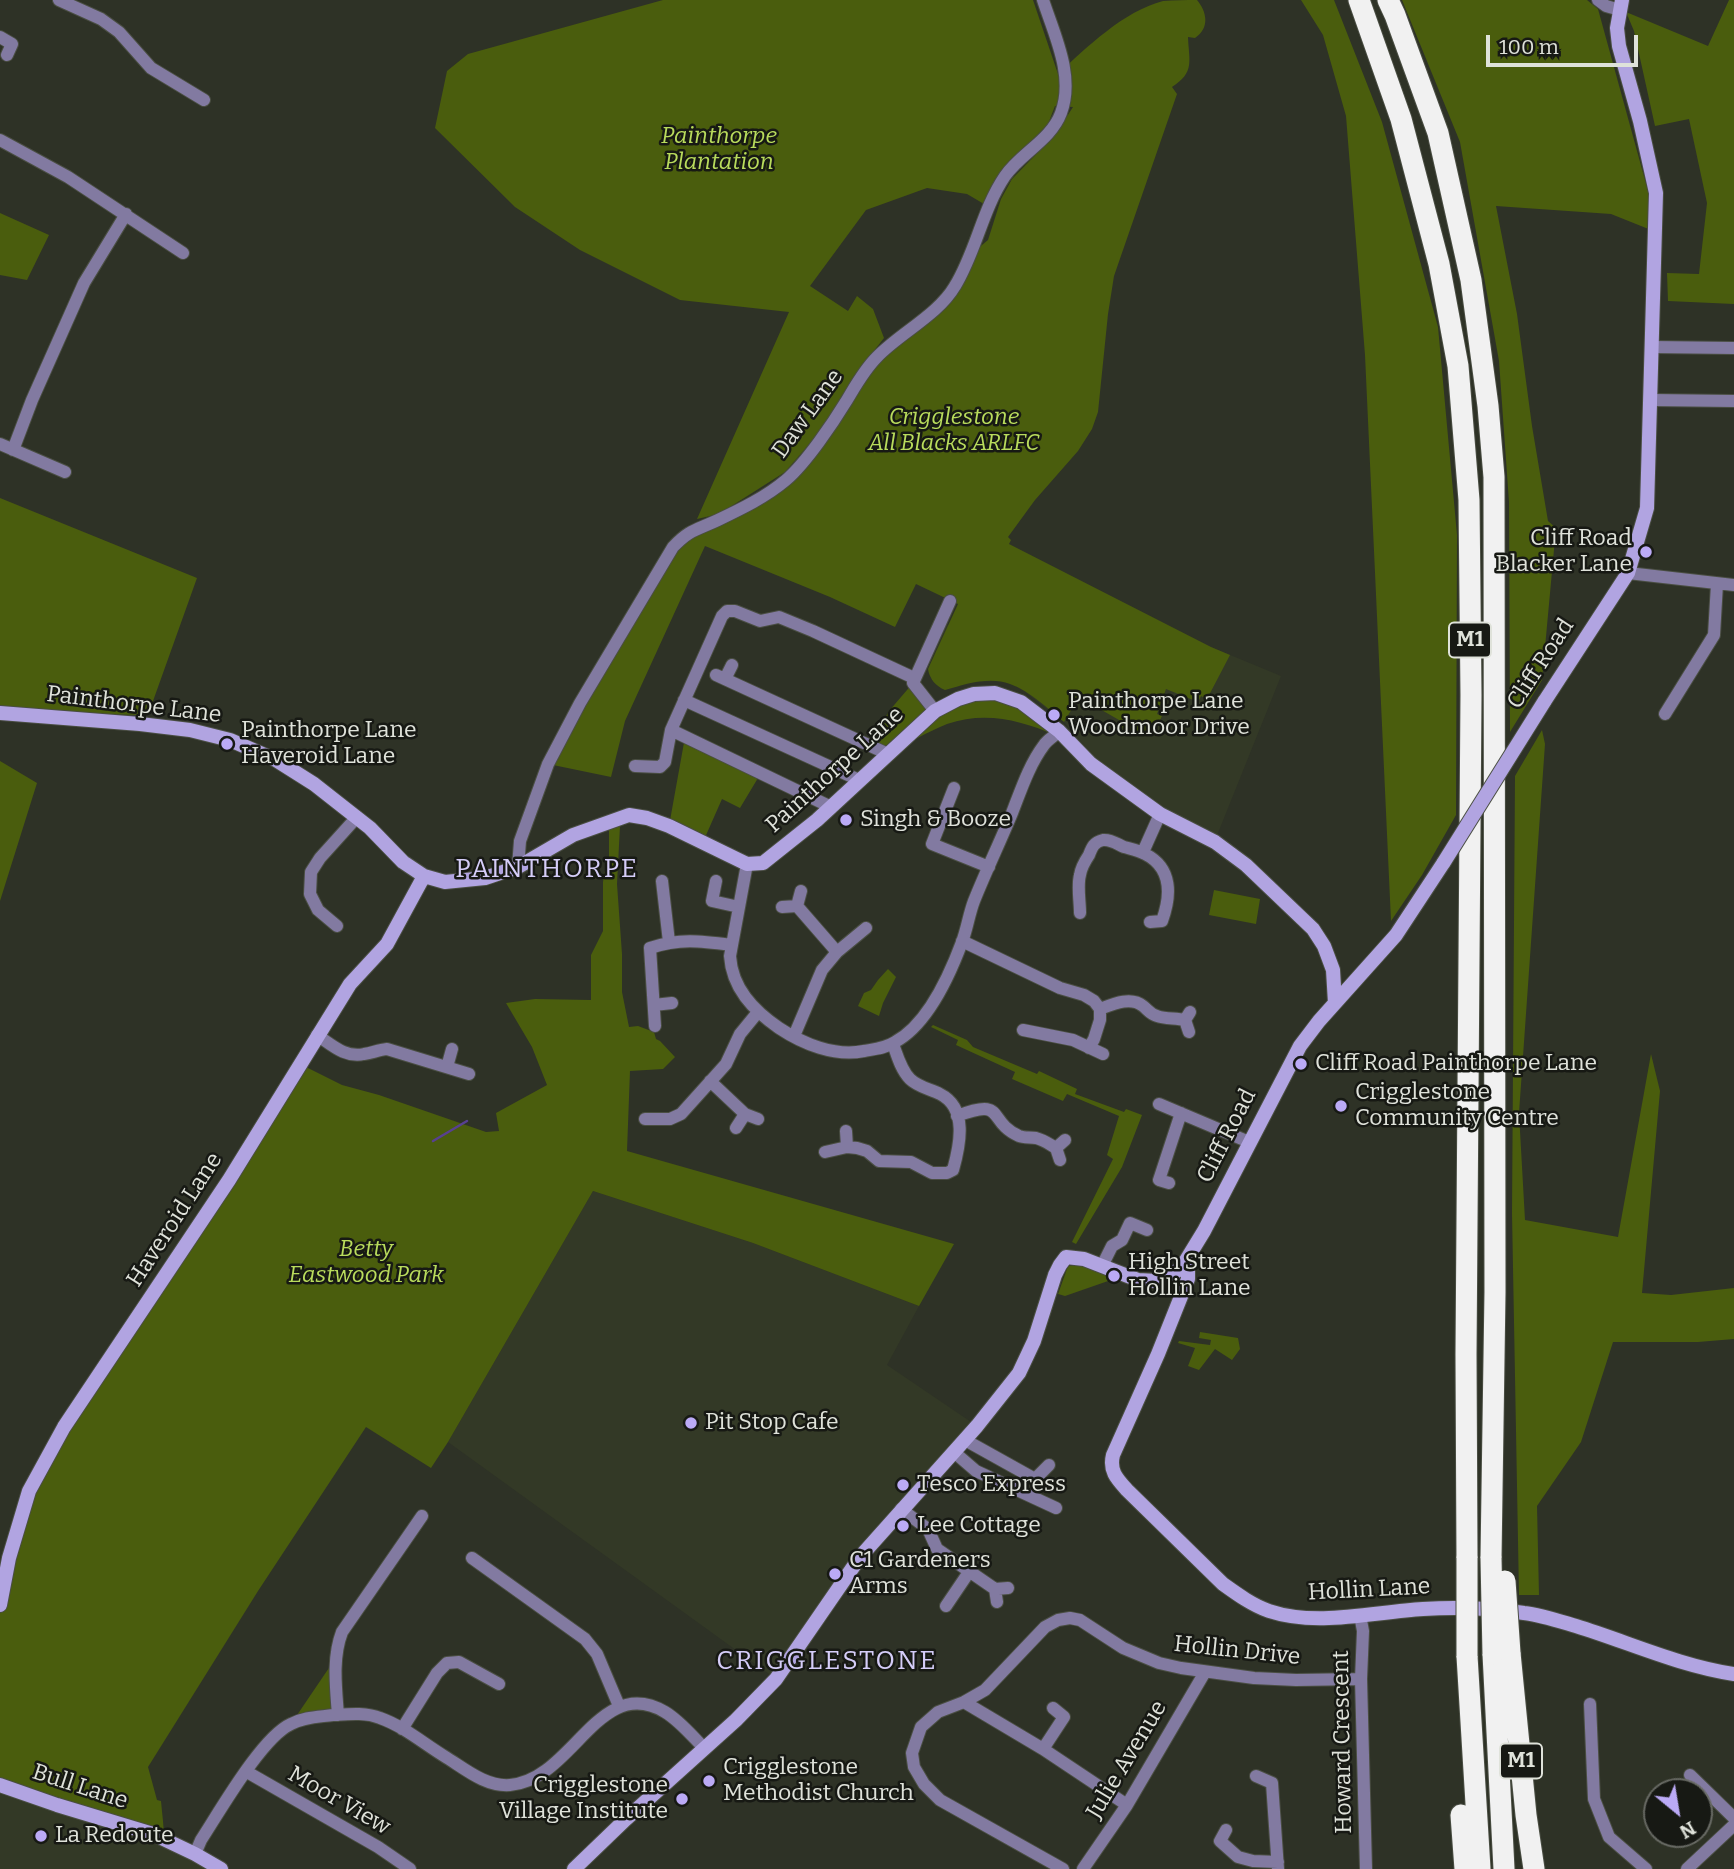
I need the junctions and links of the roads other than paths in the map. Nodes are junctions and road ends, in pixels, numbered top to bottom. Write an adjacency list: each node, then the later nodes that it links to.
1 (59, 0): 9 (street)
2 (1043, 0): 41 (street, Daw Lane)
3 (1359, 0): 104 (highway, M1, bridge)
4 (1388, 0): 103 (highway, M1, bridge)
5 (1598, 0): 6 (street)
6 (1621, 5): 13 (street, Cliff Road)
7 (0, 37): 8 (street)
8 (7, 55)
9 (204, 100)
10 (0, 141): 11 (street)
11 (126, 214): 12 (street); 18 (street)
12 (183, 253)
13 (1651, 347): 14 (street); 15 (street, Cliff Road)
14 (1734, 348)
15 (1650, 400): 16 (street); 20 (street, Cliff Road)
16 (1734, 401)
17 (0, 444): 18 (street)
18 (13, 450): 19 (street)
19 (65, 472)
20 (1628, 573): 21 (street); 59 (street, Cliff Road, bridge)
21 (1717, 584): 22 (street); 29 (street)
22 (1734, 585)
23 (950, 601): 25 (street)
24 (732, 665): 32 (street)
25 (914, 678): 26 (street); 27 (street)
26 (684, 701): 30 (street); 34 (street)
27 (935, 711): 31 (street, Painthorpe Lane); 32 (street, Painthorpe Lane)
28 (0, 713): 38 (street, Painthorpe Lane)
29 (1665, 714)
30 (671, 730): 33 (street); 36 (street)
31 (1059, 731): 37 (street, Painthorpe Lane); 42 (street)
32 (888, 754): 34 (street, Painthorpe Lane)
33 (635, 766)
34 (859, 780): 36 (street, Painthorpe Lane)
35 (954, 789): 42 (street)
36 (831, 807): 40 (street, Painthorpe Lane)
37 (1160, 814): 39 (street); 59 (street, Painthorpe Lane)
38 (357, 817): 43 (street, Painthorpe Lane); 52 (street)
39 (1143, 852): 50 (street); 51 (street)
40 (747, 864): 41 (street, Painthorpe Lane); 48 (street)
41 (519, 867): 43 (street, Painthorpe Lane)
42 (989, 867): 54 (street)
43 (424, 876): 66 (street, Haveroid Lane)
44 (716, 881): 48 (street)
45 (666, 889): 55 (street)
46 (801, 891): 47 (street)
47 (797, 906): 49 (street); 57 (street)
48 (739, 907): 56 (street)
49 (782, 907)
50 (1080, 913)
51 (1150, 922)
52 (337, 926)
53 (866, 928): 57 (street)
54 (962, 941): 61 (street); 68 (street)
55 (669, 942): 56 (street); 60 (street)
56 (732, 945): 62 (street)
57 (837, 952): 67 (street)
58 (671, 1003): 60 (street)
59 (1335, 1003): 83 (street, Cliff Road)
60 (654, 1004): 64 (street)
61 (1100, 1009): 63 (street); 69 (street)
62 (758, 1012): 67 (street); 74 (street)
63 (1188, 1021)
64 (655, 1026)
65 (1023, 1030): 69 (street)
66 (317, 1035): 72 (street); 101 (street, Haveroid Lane)
67 (794, 1036): 68 (street)
68 (893, 1044): 78 (street)
69 (1089, 1048): 71 (street)
70 (452, 1049): 72 (street)
71 (1103, 1054)
72 (447, 1067): 73 (street)
73 (469, 1074)
74 (710, 1081): 77 (street); 79 (street)
75 (1159, 1104): 76 (street)
76 (1181, 1113): 83 (street); 87 (street)
77 (745, 1114): 80 (street); 81 (street)
78 (957, 1116): 84 (street); 85 (street)
79 (645, 1119)
80 (758, 1119)
81 (736, 1128)
82 (846, 1131): 84 (street)
83 (1249, 1142): 89 (street, Cliff Road)
84 (847, 1147): 86 (street)
85 (1060, 1149)
86 (825, 1152)
87 (1169, 1183)
88 (1147, 1230): 90 (street)
89 (1188, 1259): 90 (street); 102 (street, Hollin Lane)
90 (1102, 1266): 91 (street)
91 (965, 1440): 92 (street); 93 (street)
92 (954, 1452): 94 (street); 95 (street)
93 (1049, 1465)
94 (1056, 1507)
95 (901, 1510): 98 (street); 115 (street)
96 (423, 1515): 113 (street)
97 (470, 1556): 111 (street)
98 (969, 1572): 99 (street); 100 (street)
99 (1000, 1593)
100 (948, 1596)
101 (0, 1605)
102 (1360, 1615): 106 (street, Hollin Lane); 107 (street, Howard Crescent)
103 (1502, 1654): 135 (highway, M1); 136 (highway, M1)
104 (1467, 1656): 133 (highway, M1); 134 (highway, M1)
105 (1205, 1672): 107 (street, Hollin Drive); 109 (street, Hollin Drive); 121 (street, Julie Avenue)
106 (1734, 1674)
107 (1362, 1679): 132 (street, Howard Crescent)
108 (501, 1685): 114 (street)
109 (964, 1702): 116 (street); 130 (street, Hollin Drive)
110 (1590, 1704): 137 (street)
111 (619, 1706): 114 (street); 115 (street)
112 (1053, 1708): 116 (street)
113 (338, 1715): 114 (street); 117 (street)
114 (402, 1729)
115 (705, 1748): 129 (street)
116 (1043, 1749): 121 (street)
117 (247, 1772): 125 (street); 128 (street, Moor View)
118 (1256, 1776): 126 (street)
119 (1690, 1776): 122 (street)
120 (0, 1785): 125 (street, Bull Lane)
121 (1128, 1805): 131 (street, Julie Avenue)
122 (1734, 1818)
123 (1734, 1825): 138 (street)
124 (1226, 1830): 126 (street)
125 (195, 1854): 127 (street, Bull Lane)
126 (1278, 1866)
127 (221, 1869)
128 (410, 1869)
129 (575, 1869)
130 (1063, 1869)
131 (1083, 1869)
132 (1366, 1869)
133 (1465, 1869)
134 (1480, 1869)
135 (1504, 1869)
136 (1534, 1869)
137 (1646, 1869)
138 (1687, 1869)

